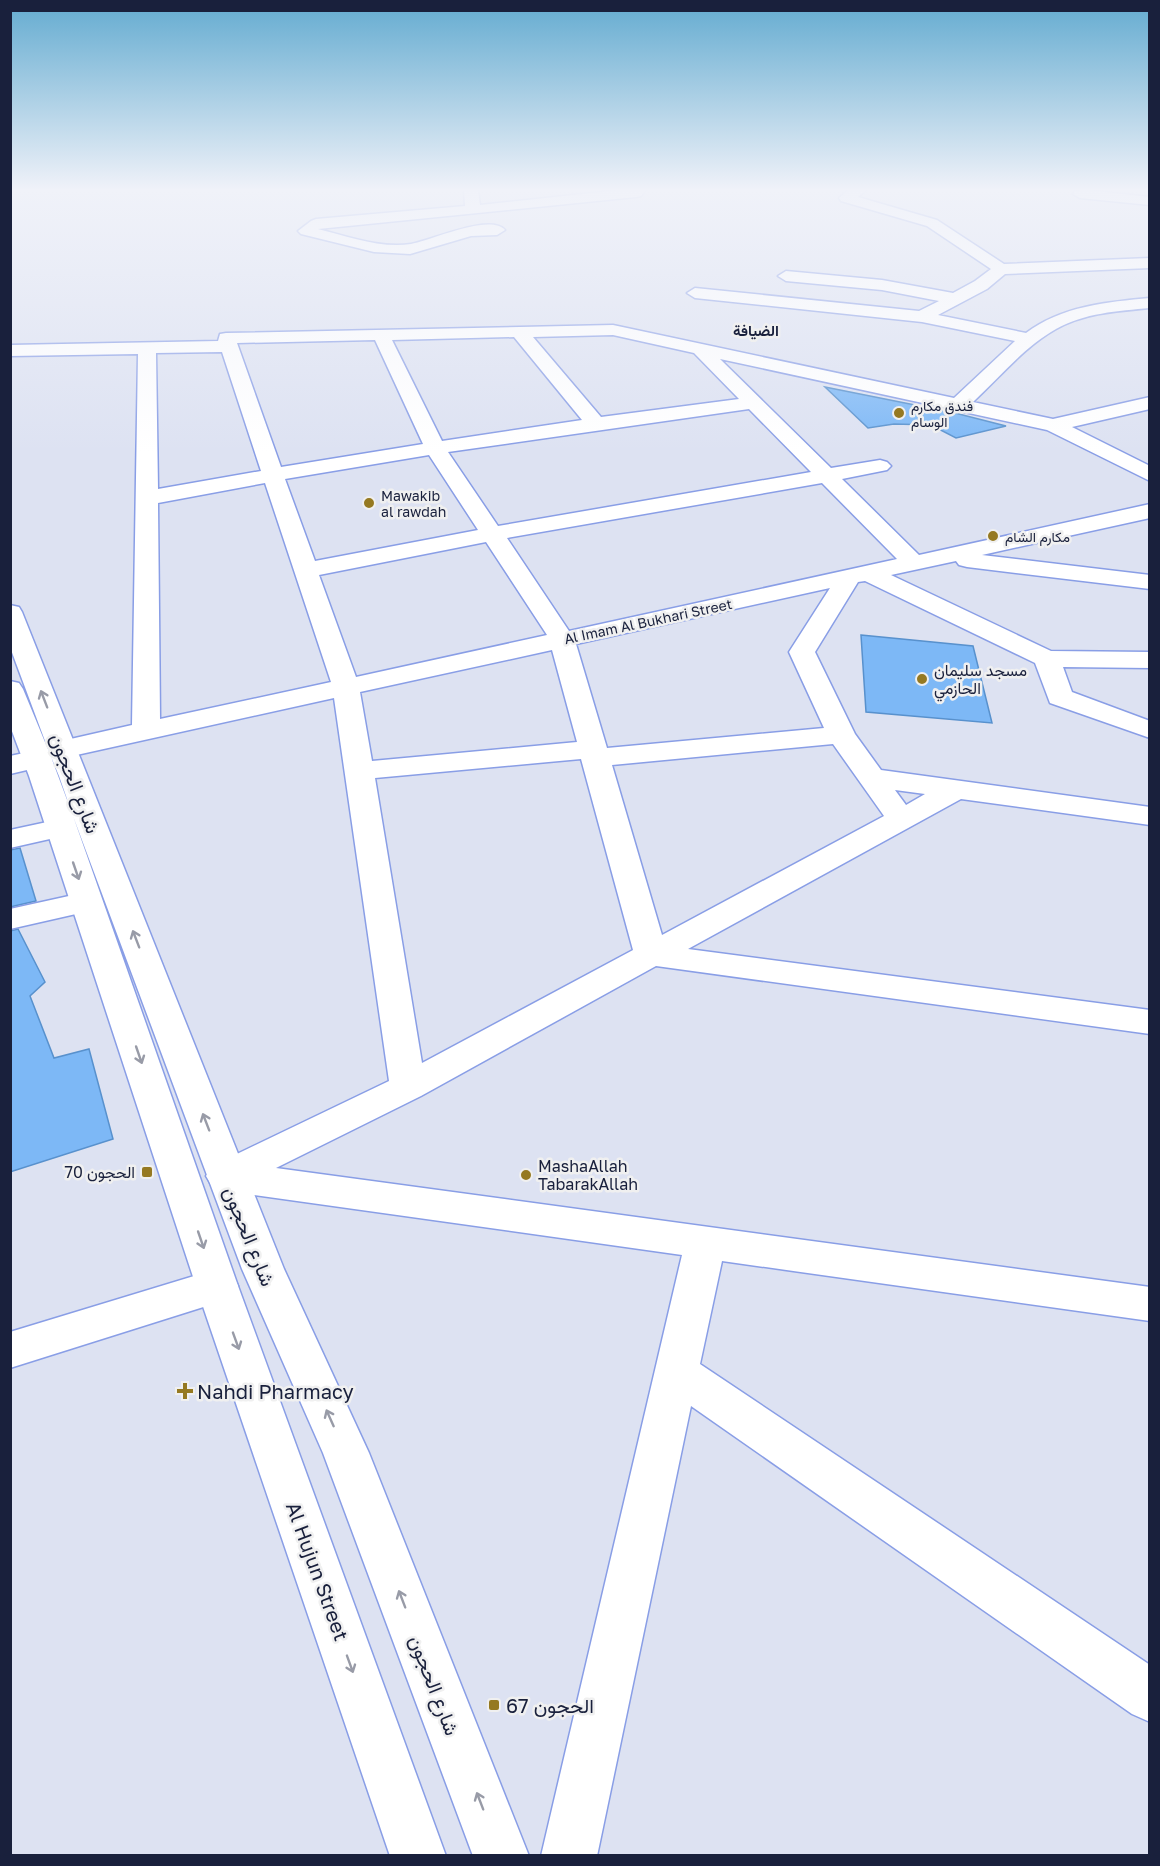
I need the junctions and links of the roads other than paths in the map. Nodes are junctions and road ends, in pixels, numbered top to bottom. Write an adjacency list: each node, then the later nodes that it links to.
1 (798, 277): 4 (street)
2 (991, 277): 4 (street)
3 (695, 293): 6 (street)
4 (955, 299): 6 (street)
5 (1149, 303): 9 (street)
6 (922, 317): 9 (street)
7 (519, 332): 8 (street); 12 (street); 17 (street)
8 (381, 335): 10 (street); 19 (street)
9 (1030, 339): 16 (street)
10 (229, 346): 11 (street); 21 (street)
11 (147, 349): 13 (street); 24 (street)
12 (700, 349): 14 (street); 16 (street)
13 (10, 351)
14 (754, 403): 17 (street); 22 (street)
15 (1149, 403): 18 (street)
16 (958, 405): 18 (street)
17 (595, 423): 19 (street)
18 (1053, 425): 23 (street)
19 (435, 448): 21 (street); 26 (street)
20 (880, 466): 22 (street)
21 (273, 474): 24 (street); 29 (street)
22 (827, 475): 26 (street); 28 (street)
23 (1149, 475)
24 (147, 498): 38 (street)
25 (1149, 511): 27 (street, Al Imam Al Bukhari Street)
26 (492, 534): 29 (street); 33 (street)
27 (939, 557): 28 (street, Al Imam Al Bukhari Street); 31 (street)
28 (914, 563): 30 (street, Al Imam Al Bukhari Street)
29 (306, 570): 36 (street)
30 (858, 575): 33 (street, Al Imam Al Bukhari Street); 34 (street); 40 (street)
31 (1149, 582)
32 (10, 612): 42 (street, شارع الحجون, one-way to 32)
33 (562, 639): 36 (street, Al Imam Al Bukhari Street); 43 (street)
34 (1047, 659): 35 (street); 39 (street)
35 (1149, 660)
36 (346, 687): 38 (street, Al Imam Al Bukhari Street); 44 (street)
37 (10, 689): 42 (street, شارع الحجون)
38 (146, 730): 42 (street, Al Imam Al Bukhari Street)
39 (1149, 730): 41 (street)
40 (841, 735): 43 (street); 45 (street)
41 (1149, 736)
42 (31, 754): 49 (street, شارع الحجون); 56 (street, شارع الحجون, one-way to 42)
43 (594, 754): 44 (street); 53 (street)
44 (359, 771): 55 (street)
45 (872, 778): 46 (street); 48 (street)
46 (955, 789): 47 (street); 48 (street)
47 (1149, 816)
48 (901, 819): 53 (street)
49 (61, 828): 50 (street); 51 (street, شارع الحجون, one-way to 51)
50 (10, 839)
51 (87, 902): 52 (street); 58 (street, شارع الحجون, one-way to 58)
52 (10, 918)
53 (651, 956): 54 (street); 55 (street)
54 (1149, 1022)
55 (408, 1087): 56 (street)
56 (226, 1176): 57 (street); 64 (street, شارع الحجون, one-way to 56)
57 (705, 1243): 59 (street); 61 (street)
58 (217, 1286): 60 (street); 63 (street, Al Hujun Street, one-way to 63)
59 (1149, 1304)
60 (10, 1350)
61 (677, 1372): 62 (street); 65 (street)
62 (1149, 1696)
63 (418, 1856)
64 (501, 1856)
65 (569, 1856)

